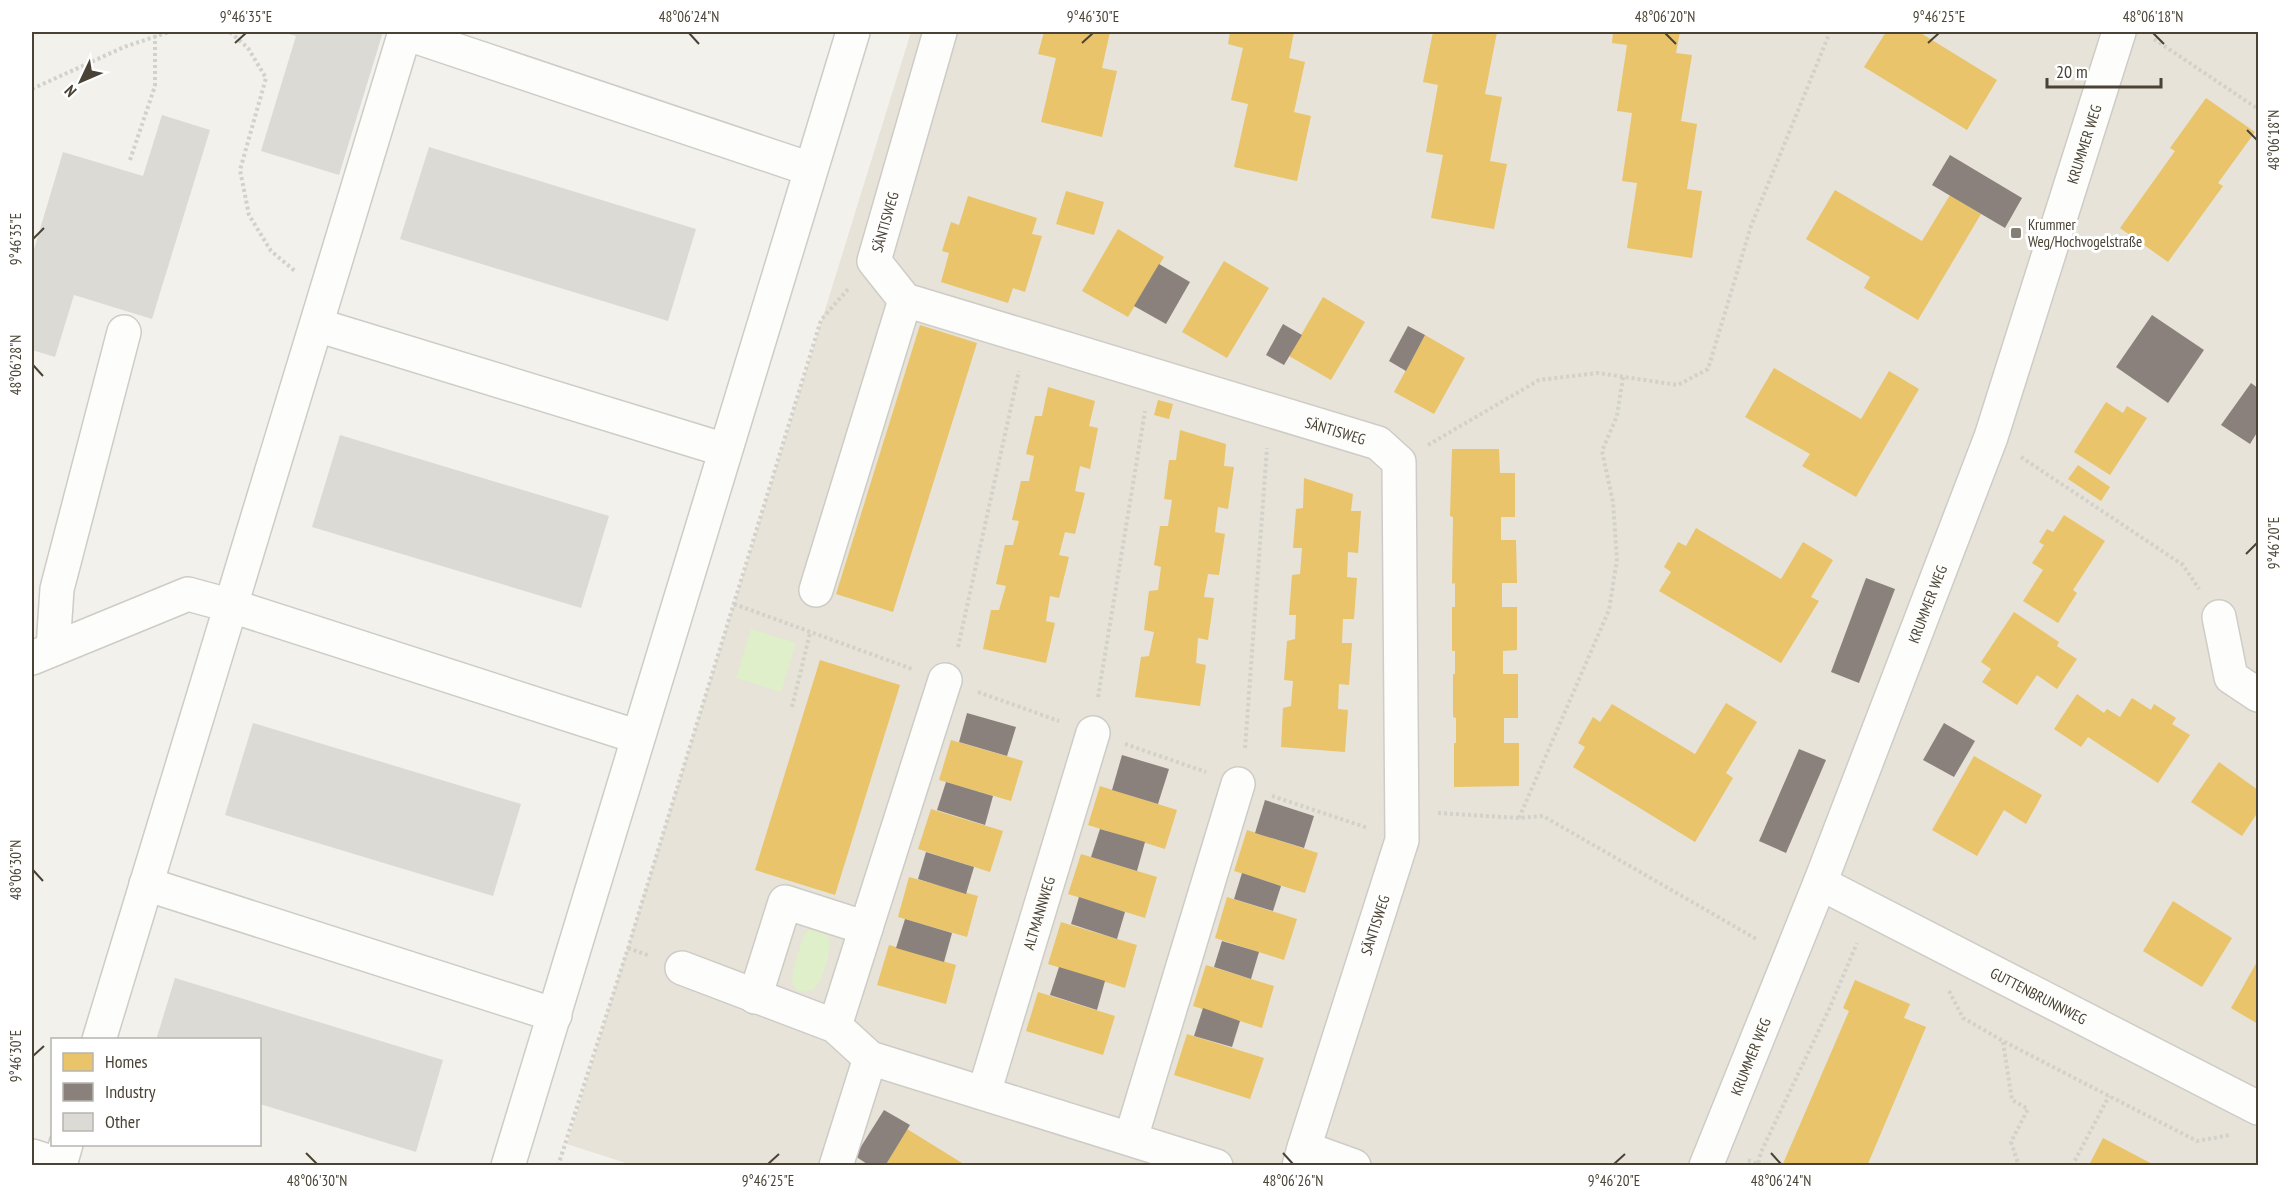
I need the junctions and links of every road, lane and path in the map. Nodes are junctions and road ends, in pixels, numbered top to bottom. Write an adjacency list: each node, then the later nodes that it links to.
1 (169, 32): 8 (path)
2 (230, 32): 15 (path)
3 (405, 32): 13 (street); 15 (street)
4 (853, 32): 13 (street)
5 (940, 32): 14 (street, SÄNTISWEG)
6 (1830, 32): 21 (path)
7 (2119, 32): 23 (street, KRUMMER WEG)
8 (154, 35): 10 (path); 12 (path)
9 (2153, 38): 11 (path)
10 (32, 89)
11 (2259, 110)
12 (130, 160)
13 (810, 170): 24 (street)
14 (874, 261): 16 (street, SÄNTISWEG); 27 (path)
15 (329, 285): 17 (street)
16 (905, 300): 19 (street, SÄNTISWEG); 26 (street)
17 (317, 325): 24 (street); 28 (street)
18 (124, 332): 32 (street)
19 (1026, 338): 20 (street, SÄNTISWEG); 33 (path)
20 (1150, 375): 22 (street, SÄNTISWEG); 35 (path)
21 (1623, 377): 25 (path); 42 (path)
22 (1269, 411): 25 (street, SÄNTISWEG); 39 (path)
23 (1991, 437): 30 (path); 43 (street, KRUMMER WEG)
24 (725, 450): 38 (street)
25 (1399, 462): 41 (street, SÄNTISWEG)
26 (816, 590)
27 (734, 604): 29 (path); 47 (path)
28 (232, 606): 32 (street); 38 (street); 44 (street)
29 (752, 613)
30 (2219, 617): 34 (street)
31 (810, 633): 36 (path)
32 (42, 653)
33 (951, 668): 45 (street)
34 (2259, 695)
35 (1098, 696)
36 (792, 707)
37 (1093, 733): 58 (street, ALTMANNWEG)
38 (638, 737): 53 (street)
39 (1245, 748)
40 (1238, 784): 62 (street)
41 (1402, 810): 42 (path); 66 (street, SÄNTISWEG)
42 (1519, 819): 49 (path)
43 (1820, 883): 49 (street, KRUMMER WEG); 60 (street, GUTTENBRUNNWEG)
44 (146, 884): 53 (street); 55 (street)
45 (866, 928): 52 (street); 54 (street)
46 (1861, 933): 64 (path)
47 (628, 948): 48 (path); 69 (path)
48 (644, 954)
49 (1790, 958): 64 (street, KRUMMER WEG)
50 (682, 968): 52 (street)
51 (1946, 986): 56 (path)
52 (755, 997): 54 (street)
53 (555, 1015): 68 (street)
54 (835, 1026): 57 (street)
55 (100, 1038)
56 (2002, 1041): 59 (path); 73 (path)
57 (870, 1058): 58 (street); 70 (street)
58 (984, 1093): 62 (street)
59 (2109, 1096): 61 (path); 74 (path)
60 (2259, 1108)
61 (2239, 1133)
62 (1131, 1138): 71 (street)
63 (65, 1146): 67 (street)
64 (1710, 1155)
65 (32, 1156): 67 (street)
66 (1301, 1157): 72 (street)
67 (60, 1165)
68 (508, 1166)
69 (558, 1166)
70 (836, 1166)
71 (1216, 1166)
72 (1354, 1166)
73 (2019, 1166)
74 (2072, 1166)

